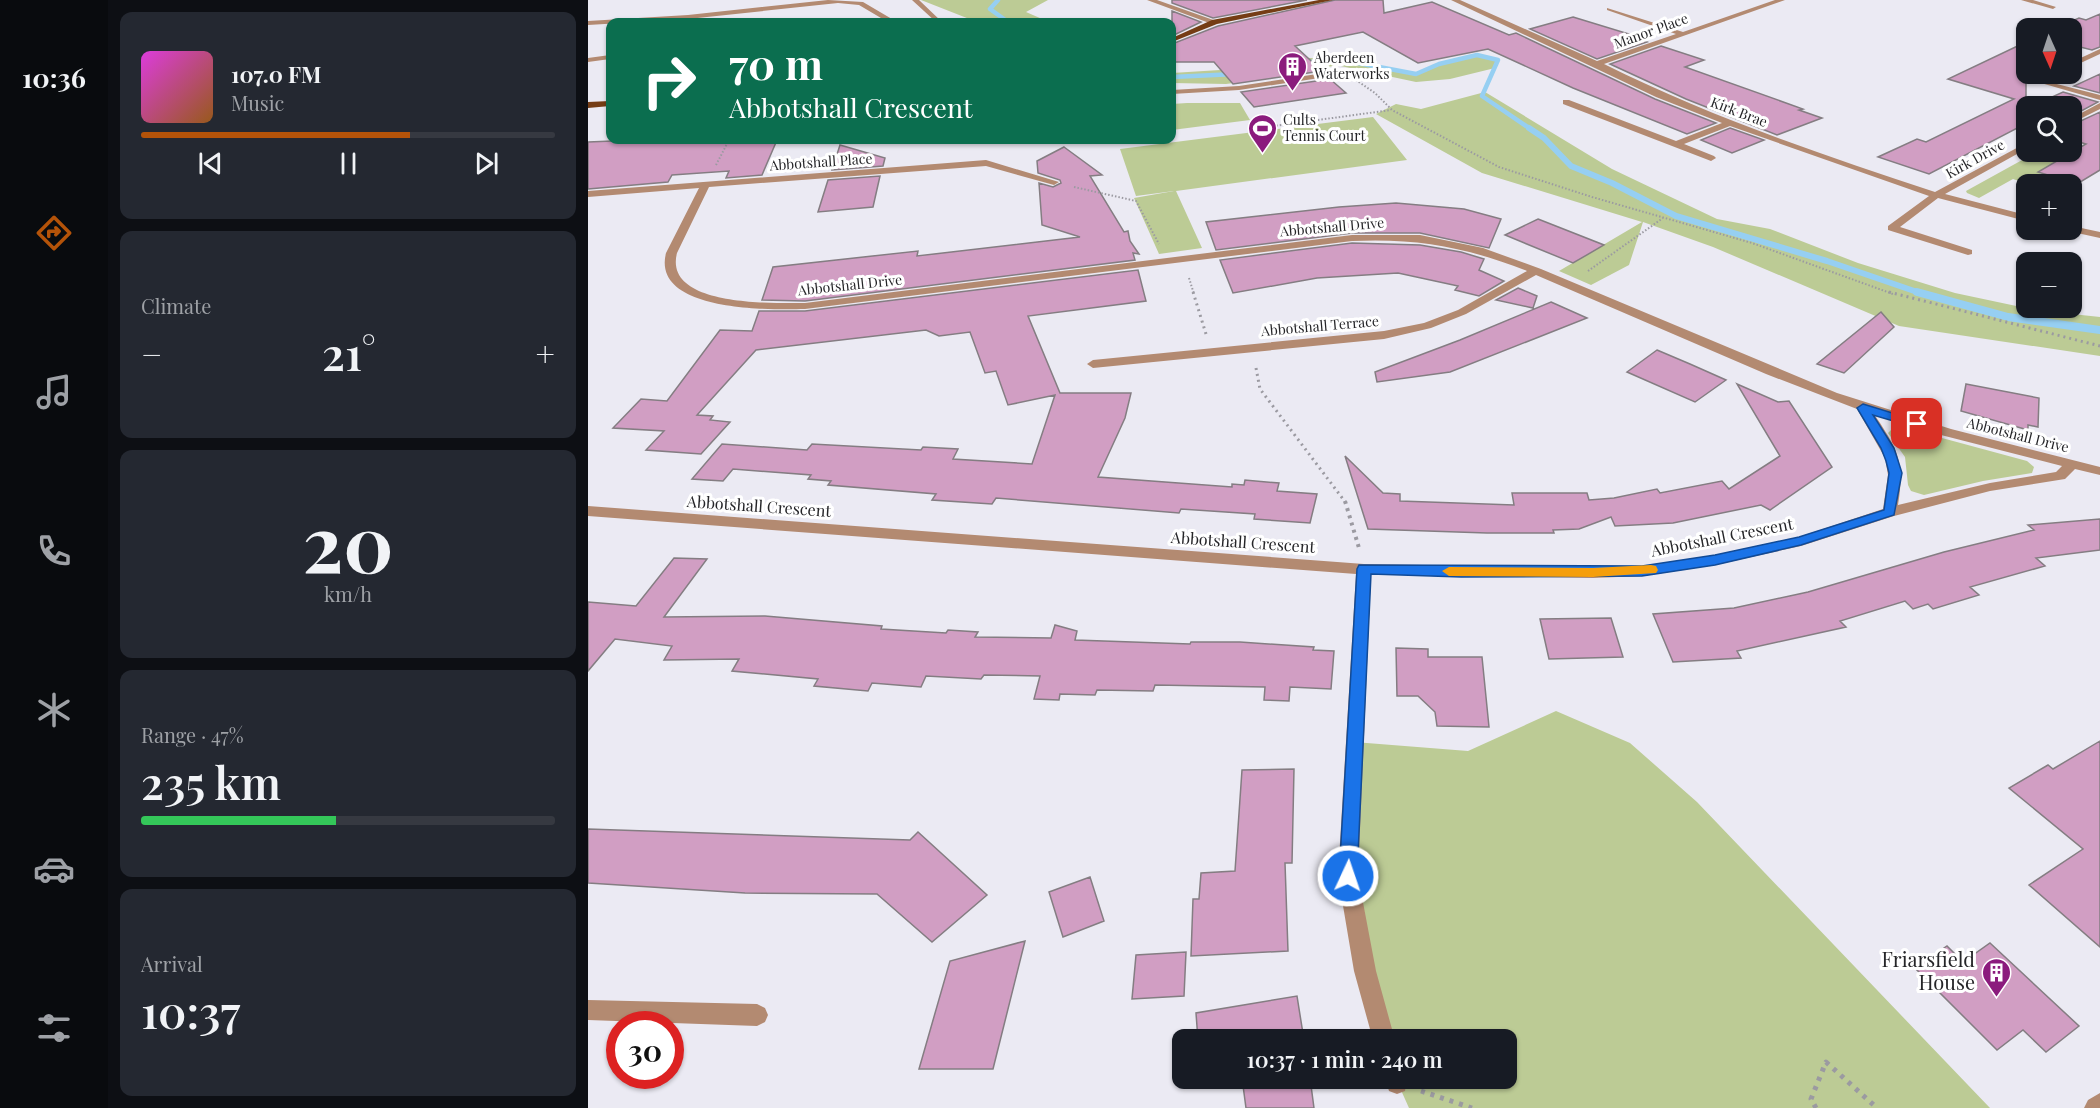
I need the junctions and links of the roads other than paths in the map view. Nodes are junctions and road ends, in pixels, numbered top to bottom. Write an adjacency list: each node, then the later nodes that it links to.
1 (838, 0): 10 (street); 11 (street)
2 (915, 0): 12 (street)
3 (1330, 0): 14 (main road)
4 (1454, 0): 22 (street, Kirk Brae)
5 (1782, 0): 16 (street, Manor Place)
6 (2024, 0): 8 (street)
7 (1155, 1): 14 (street)
8 (2053, 7)
9 (1609, 9): 16 (street)
10 (657, 18)
11 (886, 18)
12 (936, 18)
13 (606, 22): 15 (street)
14 (1215, 22): 17 (main road)
15 (588, 23)
16 (1682, 34): 22 (street, Manor Place)
17 (1176, 38)
18 (2100, 51): 21 (street)
19 (606, 58): 20 (street)
20 (588, 60)
21 (2082, 60)
22 (1597, 64): 32 (street, Kirk Brae)
23 (1330, 74): 25 (street)
24 (2049, 84): 26 (street)
25 (1176, 92)
26 (2100, 98)
27 (1566, 102): 33 (street)
28 (606, 104): 29 (main road)
29 (588, 105)
30 (2100, 106): 31 (street)
31 (2082, 116)
32 (1730, 123): 33 (street); 39 (street, Kirk Brae)
33 (1677, 144): 35 (street)
34 (2016, 151): 39 (street, Kirk Drive)
35 (1711, 158)
36 (1054, 182): 37 (street, Abbotshall Place)
37 (706, 184): 38 (street, Abbotshall Place); 44 (street, Abbotshall Drive)
38 (588, 194)
39 (1936, 195): 40 (street, Kirk Brae); 43 (street, Kirk Drive)
40 (2016, 215)
41 (2082, 231): 42 (street)
42 (2100, 235)
43 (1968, 252)
44 (1535, 271): 45 (street, Abbotshall Terrace); 46 (street, Abbotshall Drive)
45 (1093, 364)
46 (1863, 408): 47 (street, Abbotshall Drive); 50 (street)
47 (2072, 465): 48 (street, Abbotshall Drive); 50 (street, Abbotshall Crescent)
48 (2100, 471)
49 (588, 511): 51 (street, Abbotshall Crescent)
50 (1890, 512): 51 (street, Abbotshall Crescent)
51 (1364, 569): 54 (street)
52 (588, 1010): 53 (street)
53 (757, 1015)
54 (1381, 1029)
55 (2100, 1105): 56 (street)
56 (2096, 1108)

